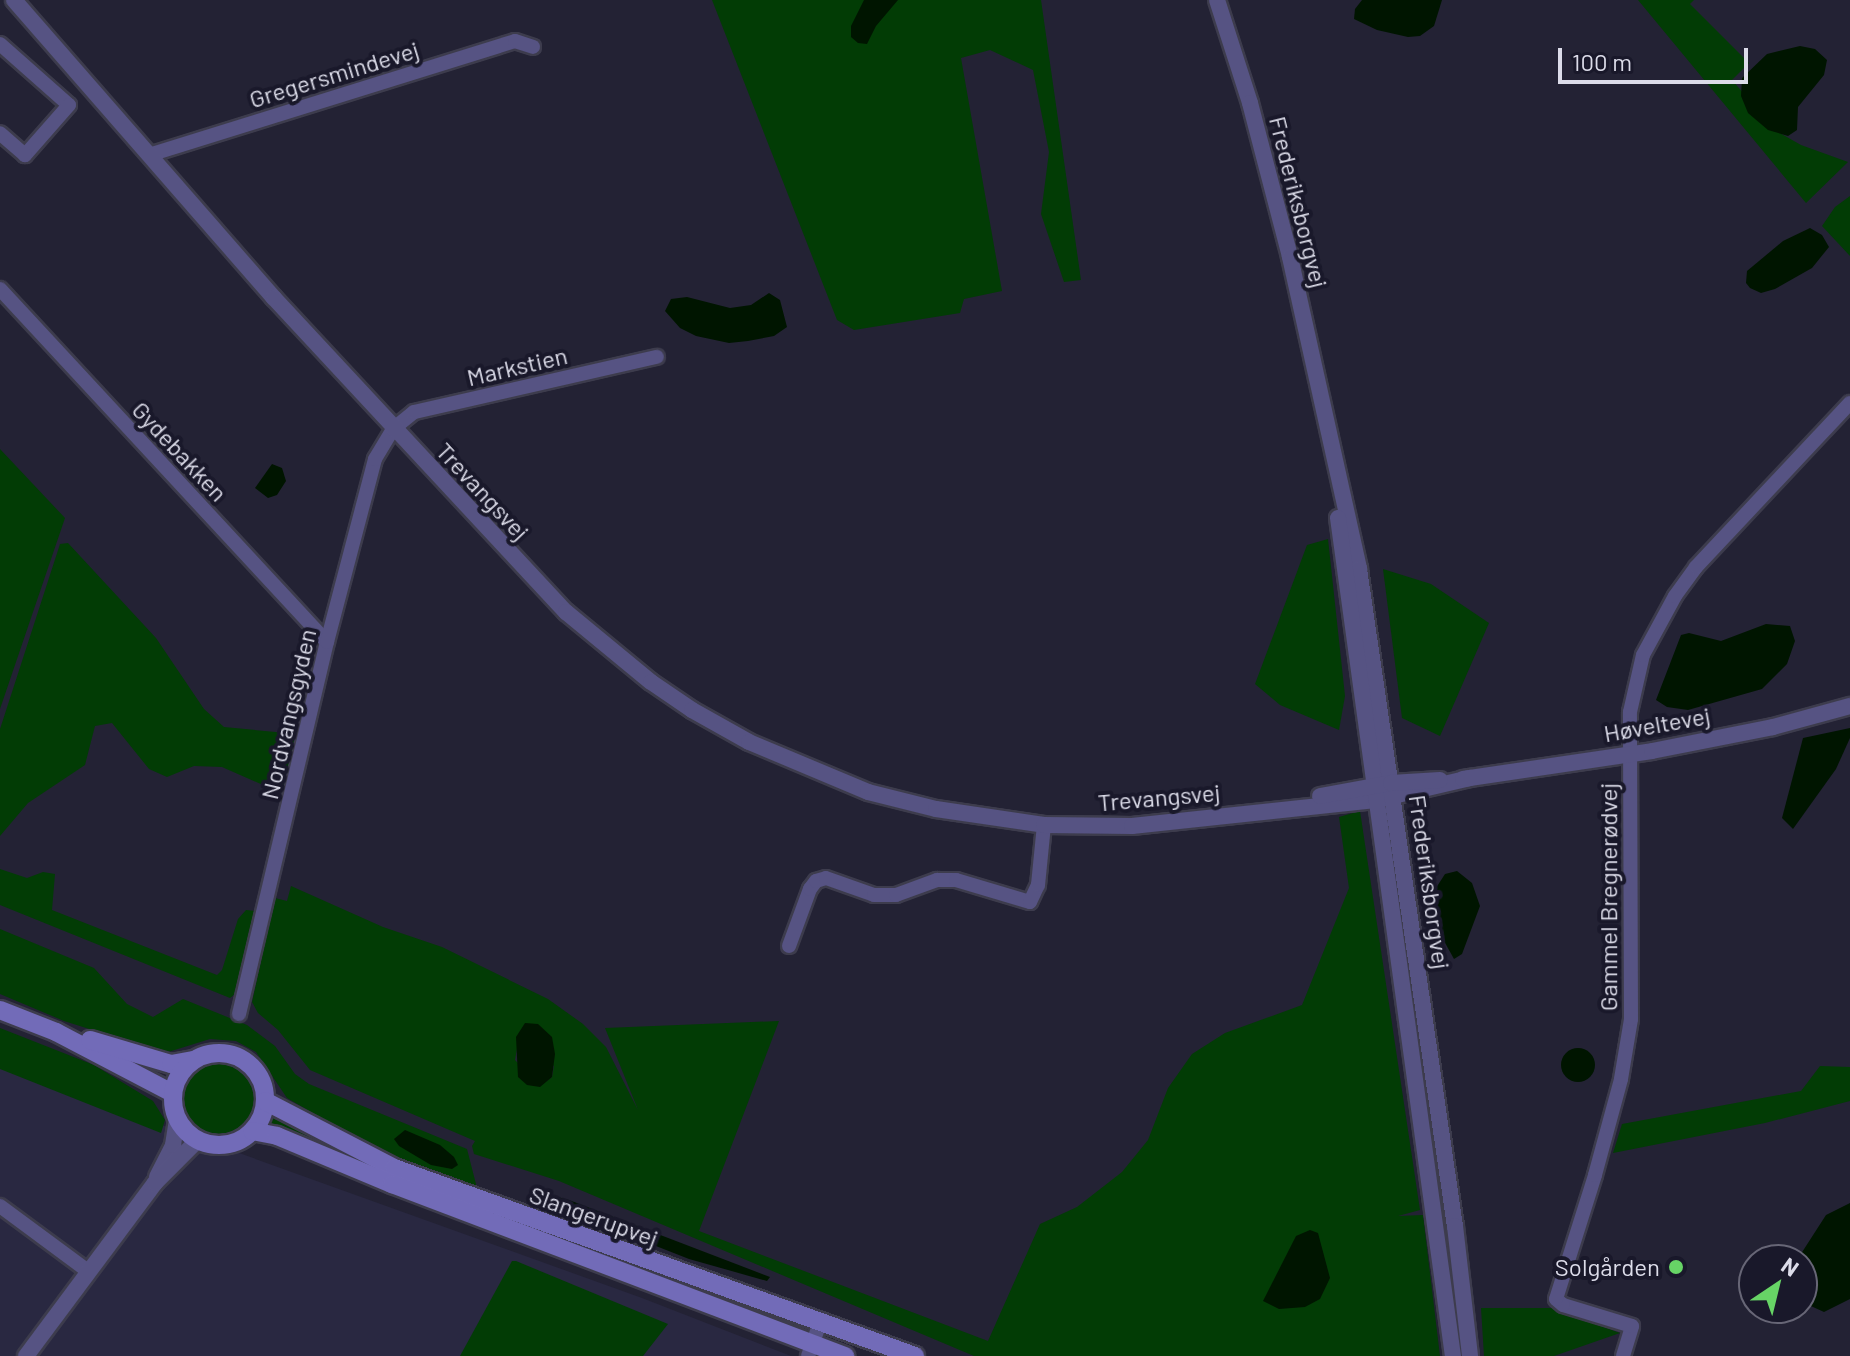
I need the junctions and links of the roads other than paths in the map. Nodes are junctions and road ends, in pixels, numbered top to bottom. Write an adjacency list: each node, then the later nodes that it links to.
1 (14, 0): 6 (street, Trevangsvej)
2 (1217, 0): 10 (street, Frederiksborgvej)
3 (0, 44): 5 (street)
4 (533, 47): 6 (street, Gregersmindevej)
5 (0, 133)
6 (149, 155): 11 (street, Trevangsvej)
7 (0, 289): 12 (street, Gydebakken)
8 (657, 357): 11 (street, Markstien)
9 (1850, 403): 14 (street, Gammel Bregnerødvej)
10 (1325, 417): 15 (street, Frederiksborgvej); 16 (street, Frederiksborgvej)
11 (393, 429): 12 (street, Nordvangsgyden); 17 (street, Trevangsvej)
12 (327, 642): 20 (street, Nordvangsgyden)
13 (1850, 706): 14 (street, Høveltevej)
14 (1630, 754): 15 (street, Høveltevej); 38 (street, Gammel Bregnerødvej)
15 (1393, 790): 16 (street, Trevangsvej); 37 (street, Frederiksborgvej)
16 (1375, 793): 17 (street, Trevangsvej); 36 (street, Frederiksborgvej)
17 (1044, 825): 18 (street)
18 (789, 946)
19 (0, 1010): 21 (main road)
20 (239, 1014)
21 (56, 1032): 22 (main road); 23 (main road)
22 (193, 1060): 23 (main road); 24 (main road)
23 (172, 1093): 25 (main road)
24 (265, 1101): 26 (main road); 31 (main road, Slangerupvej)
25 (177, 1119): 27 (main road); 28 (street)
26 (252, 1131): 27 (main road); 32 (main road, Slangerupvej)
27 (198, 1140): 28 (street)
28 (155, 1183): 30 (street)
29 (0, 1206): 30 (street)
30 (88, 1271): 33 (street)
31 (821, 1320): 32 (street); 35 (main road, Slangerupvej)
32 (810, 1350): 34 (main road, Slangerupvej)
33 (26, 1356)
34 (845, 1356)
35 (915, 1356)
36 (1453, 1356)
37 (1470, 1356)
38 (1623, 1356)

